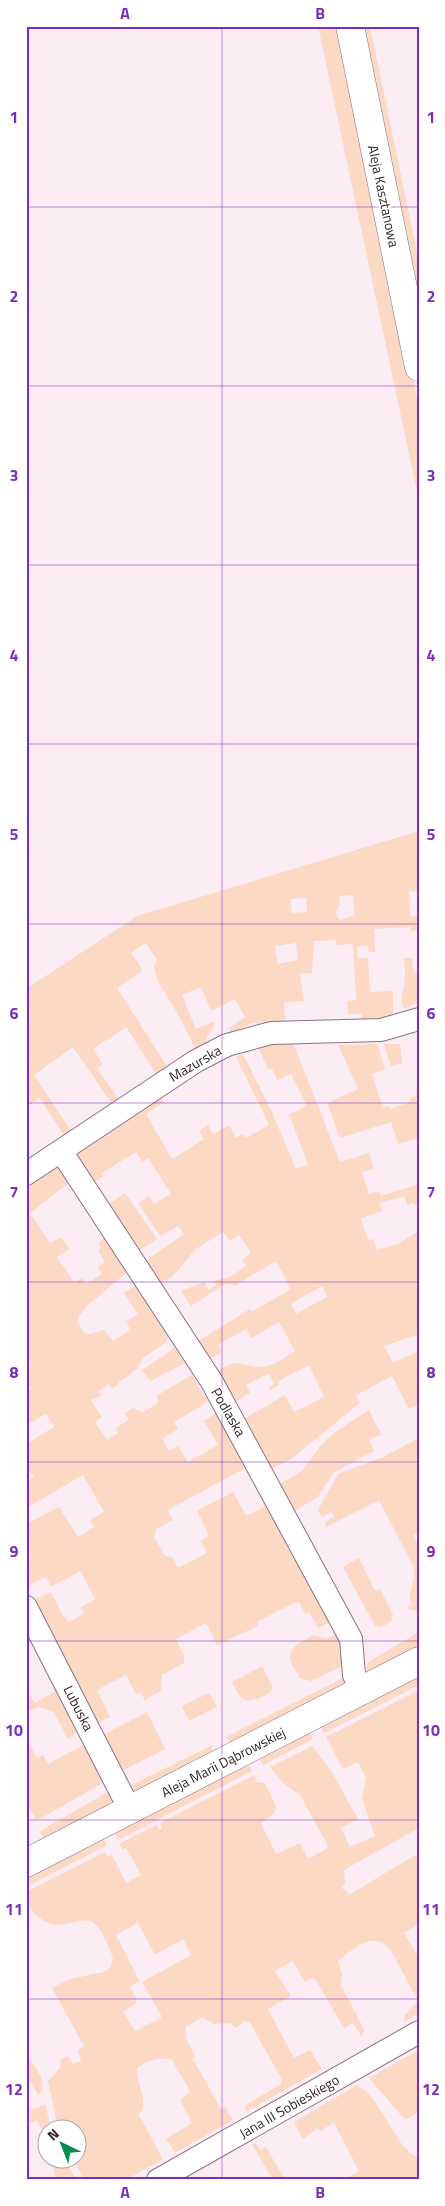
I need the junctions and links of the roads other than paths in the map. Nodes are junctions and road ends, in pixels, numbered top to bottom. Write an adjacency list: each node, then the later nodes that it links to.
1 (350, 26): 2 (street, Aleja Kasztanowa)
2 (419, 367)
3 (419, 1019): 4 (street, Mazurska)
4 (61, 1151): 5 (street, Mazurska); 8 (street, Podlaska)
5 (26, 1174)
6 (26, 1607): 9 (street, Lubuska)
7 (419, 1661): 8 (street, Aleja Marii Dąbrowskiej)
8 (362, 1690): 9 (street, Aleja Marii Dąbrowskiej)
9 (130, 1810): 10 (street, Aleja Marii Dąbrowskiej)
10 (26, 1863)
11 (419, 2032): 12 (street, Jana III Sobieskiego)
12 (158, 2180)

